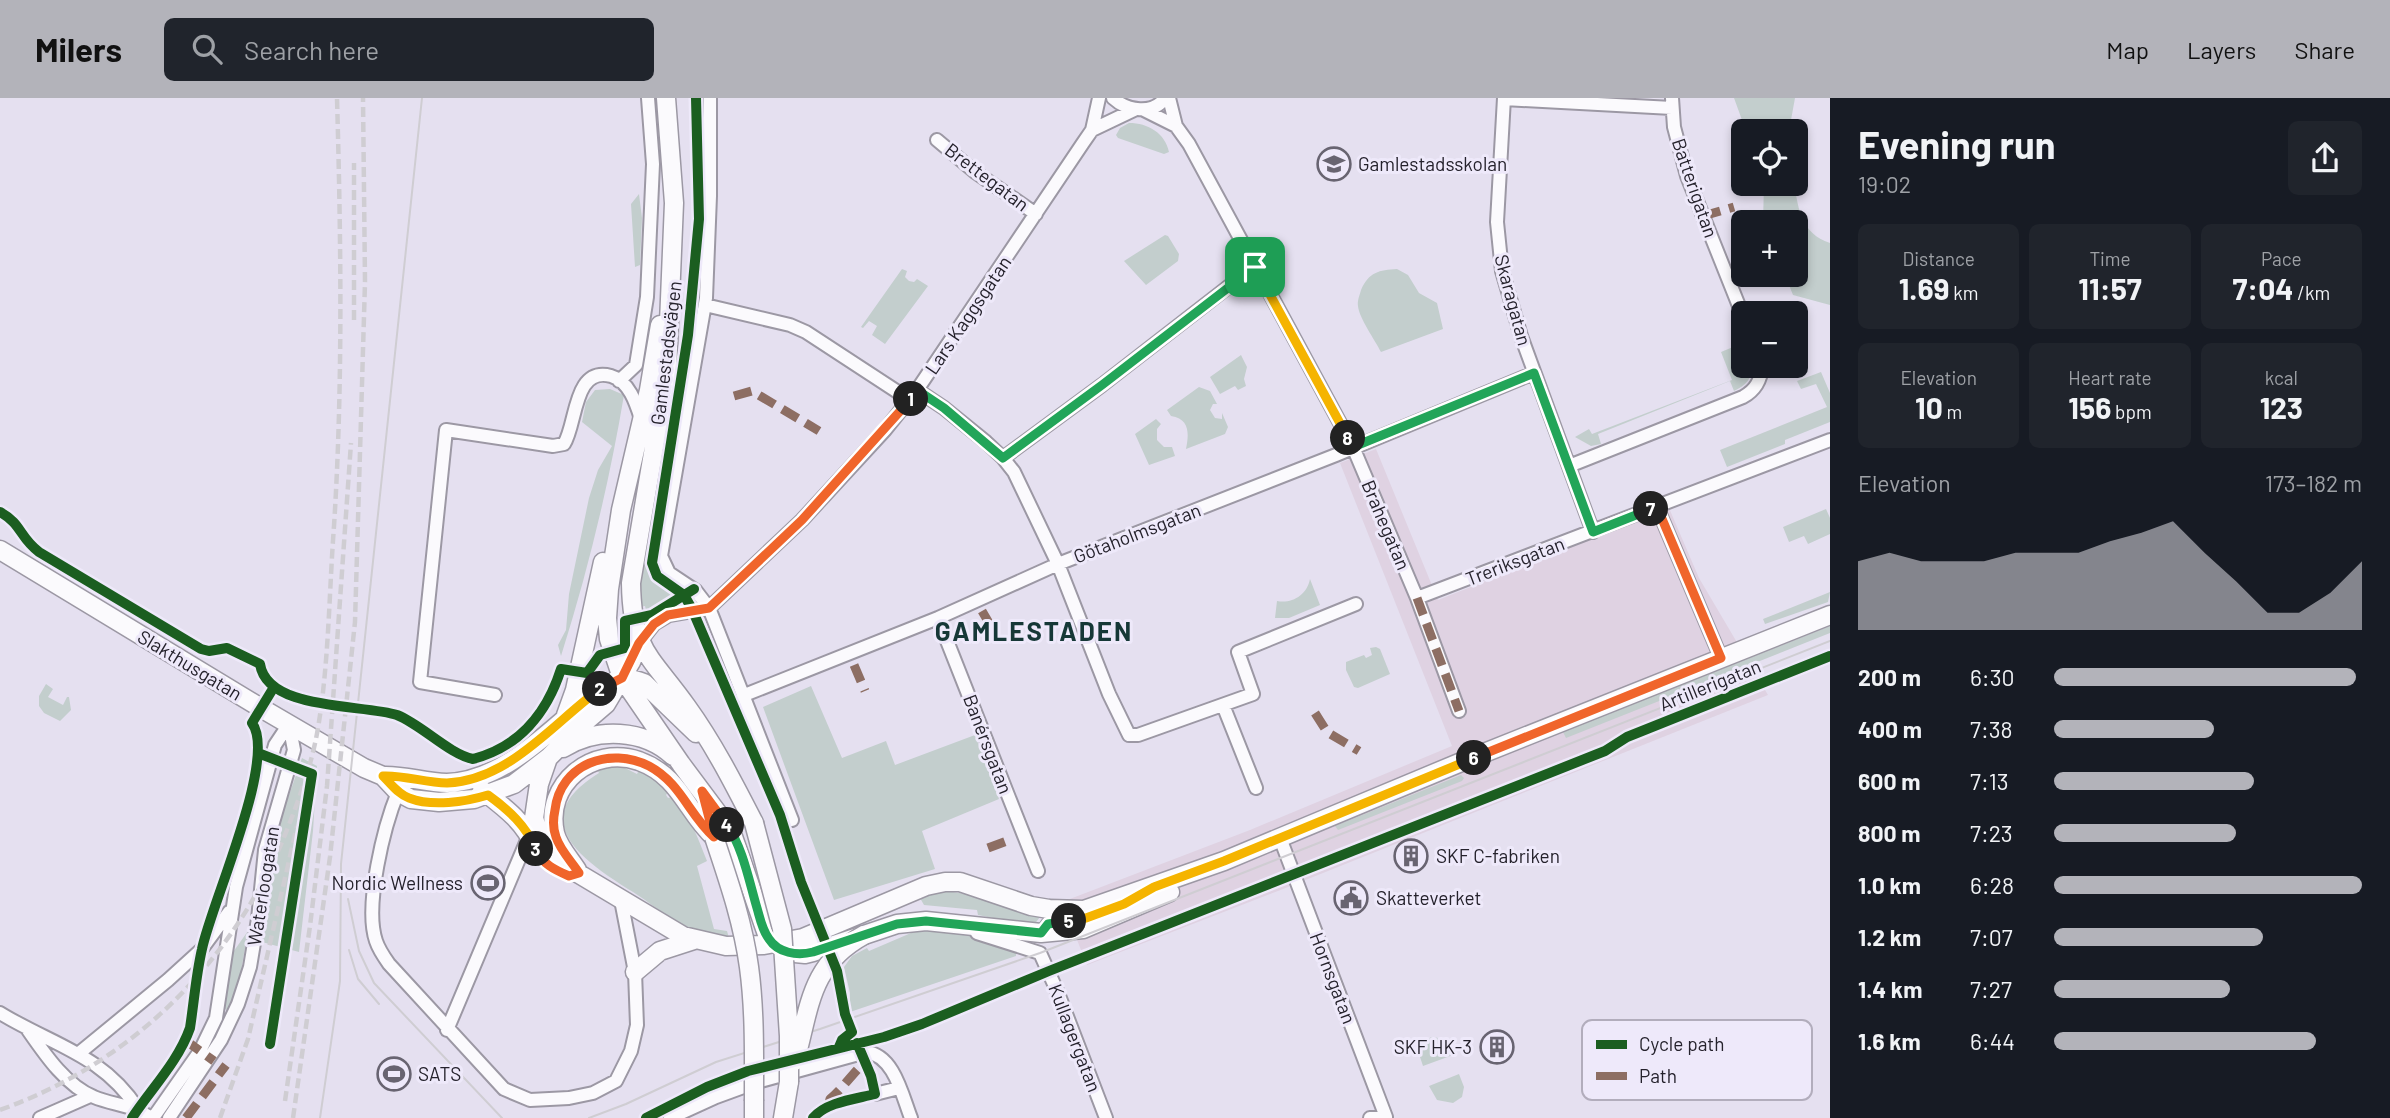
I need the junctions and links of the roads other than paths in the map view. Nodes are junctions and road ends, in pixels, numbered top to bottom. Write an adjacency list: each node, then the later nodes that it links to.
1 (648, 98): 14 (street, Gamlestadsvägen)
2 (666, 98): 15 (main road, Gamlestadsvägen)
3 (710, 98): 19 (street, Gamlestadsvägen)
4 (1099, 98): 11 (street, Lars Kaggsgatan)
5 (1113, 98): 9 (street)
6 (1167, 98): 9 (street); 10 (street, Brahegatan)
7 (1504, 99): 8 (street); 20 (street, Skaragatan)
8 (1672, 103): 18 (street, Batterigatan)
9 (1140, 109): 10 (street); 11 (street)
10 (1176, 126): 16 (street, Brahegatan)
11 (1091, 130): 13 (street, Lars Kaggsgatan)
12 (937, 140): 13 (street, Brettegatan)
13 (1036, 214): 23 (street, Lars Kaggsgatan)
14 (651, 238): 15 (street); 22 (street, Gamlestadsvägen)
15 (674, 238): 17 (main road, Gamlestadsvägen)
16 (1255, 267): 26 (street, Brahegatan); 27 (street)
17 (671, 277): 24 (main road, Gamlestadsvägen); 39 (main road, Gamlestadsvägen)
18 (1737, 301)
19 (705, 305): 23 (street); 36 (street, Gamlestadsvägen)
20 (1534, 373): 26 (street, Götaholmsgatan); 28 (street, Skaragatan)
21 (1760, 378): 28 (street)
22 (619, 381): 24 (street, Gamlestadsvägen); 42 (street)
23 (914, 395): 27 (street); 36 (street, Lars Kaggsgatan)
24 (641, 420): 30 (main road, Gamlestadsvägen)
25 (1830, 440): 29 (street, Treriksgatan)
26 (1353, 447): 33 (street, Götaholmsgatan); 34 (street, Brahegatan)
27 (1003, 458): 33 (street)
28 (1569, 466): 31 (street, Skaragatan)
29 (1657, 507): 31 (street, Treriksgatan); 40 (street)
30 (621, 510): 41 (main road, Gamlestadsvägen); 46 (main road, Gamlestadsvägen)
31 (1593, 532): 34 (street, Treriksgatan)
32 (0, 550): 47 (main road, Slakthusgatan)
33 (1058, 564): 38 (street, Götaholmsgatan); 44 (street)
34 (1417, 598): 45 (street, Brahegatan)
35 (1356, 604): 44 (street)
36 (709, 608): 39 (street); 43 (street)
37 (1830, 615): 40 (main road, Artillerigatan)
38 (938, 618): 43 (street, Götaholmsgatan); 61 (street, Banérsgatan)
39 (639, 643): 41 (main road); 48 (main road, Gamlestadsvägen)
40 (1721, 658): 59 (main road, Artillerigatan)
41 (622, 678): 46 (main road, Slakthusgatan); 48 (main road, Gamlestadsvägen); 49 (main road); 50 (main road, Gamlestadsvägen)
42 (495, 695)
43 (742, 696): 56 (street)
44 (1223, 705): 53 (street)
45 (1460, 711)
46 (565, 718): 52 (main road, Slakthusgatan)
47 (289, 724): 51 (main road, Slakthusgatan); 65 (street, Waterloogatan); 85 (street, Waterloogatan)
48 (716, 753): 70 (main road, Gamlestadsvägen, bridge)
49 (548, 758): 50 (main road); 55 (main road); 57 (main road)
50 (681, 764): 58 (main road, Gamlestadsvägen)
51 (383, 776): 52 (main road, Slakthusgatan); 54 (main road, Slakthusgatan)
52 (454, 782): 55 (main road, Artillerigatan)
53 (1256, 788)
54 (398, 792): 55 (main road); 75 (street)
55 (488, 795): 57 (main road, Artillerigatan)
56 (792, 820)
57 (532, 826): 62 (main road, Artillerigatan); 75 (street)
58 (722, 834): 62 (main road, Artillerigatan); 70 (main road, Gamlestadsvägen); 87 (main road, Gamlestadsvägen, bridge)
59 (1280, 838): 60 (main road, Artillerigatan); 82 (street, Hornsgatan)
60 (1224, 861): 63 (main road, Artillerigatan); 67 (main road, Artillerigatan)
61 (1038, 871)
62 (579, 873): 64 (main road, Artillerigatan)
63 (1154, 887): 67 (street, Artillerigatan); 69 (main road, Artillerigatan)
64 (621, 900): 69 (main road, Artillerigatan); 72 (street)
65 (231, 909): 76 (street); 84 (street, Waterloogatan)
66 (926, 921): 67 (main road, Artillerigatan); 68 (main road, Artillerigatan); 71 (street)
67 (1041, 933): 71 (street)
68 (864, 935): 70 (main road, Artillerigatan, bridge); 77 (main road, Artillerigatan, bridge)
69 (694, 940): 72 (main road)
70 (785, 952): 77 (main road, Gamlestadsvägen, bridge)
71 (1040, 953): 90 (street, Kullagergatan)
72 (635, 972): 75 (street)
73 (0, 1013): 74 (street)
74 (27, 1030): 76 (street); 80 (street)
75 (447, 1030)
76 (78, 1054): 81 (street)
77 (789, 1083): 88 (main road, Gamlestadsvägen)
78 (899, 1088): 79 (street); 86 (street); 89 (street)
79 (875, 1094)
80 (90, 1096): 81 (street); 83 (street)
81 (138, 1109): 84 (street)
82 (1386, 1117): 91 (street)
83 (40, 1118)
84 (152, 1118)
85 (169, 1118)
86 (670, 1118)
87 (754, 1118)
88 (783, 1118)
89 (911, 1118)
90 (1106, 1118)
91 (1370, 1118)

